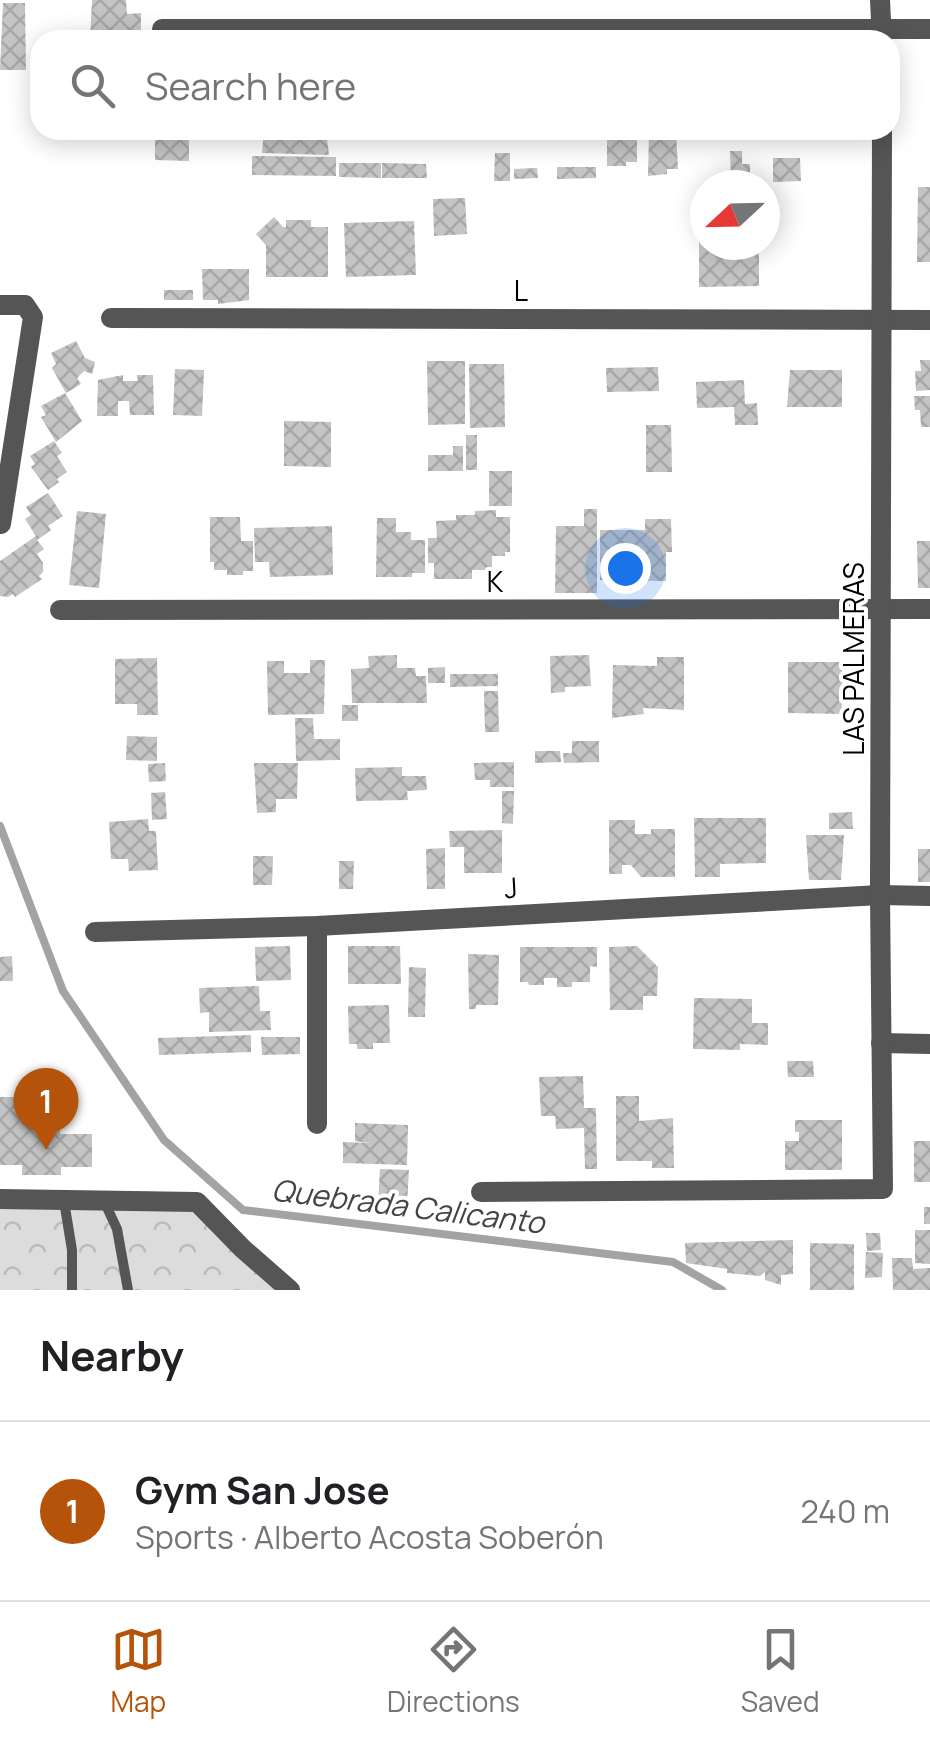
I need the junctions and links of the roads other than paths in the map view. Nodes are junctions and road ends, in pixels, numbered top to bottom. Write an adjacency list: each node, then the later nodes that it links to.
1 (880, 0): 5 (street)
2 (162, 29): 4 (street)
3 (930, 29): 6 (street)
4 (282, 30)
5 (882, 30)
6 (900, 33)
7 (882, 140): 10 (street, LAS PALMERAS)
8 (0, 305): 12 (street)
9 (111, 318): 10 (street, L)
10 (883, 320): 11 (street, L); 13 (street, LAS PALMERAS)
11 (930, 320)
12 (1, 524)
13 (882, 609): 14 (street, K); 15 (street, K); 16 (street, LAS PALMERAS)
14 (930, 609)
15 (60, 610)
16 (880, 896): 17 (street, J); 18 (street, J); 20 (street, LAS PALMERAS)
17 (930, 896)
18 (317, 926): 19 (street, J); 22 (street)
19 (95, 932)
20 (881, 1043): 21 (street); 23 (street, LAS PALMERAS)
21 (930, 1044)
22 (317, 1124)
23 (481, 1192)
24 (0, 1199): 25 (street)
25 (64, 1200): 26 (street); 27 (lane)
26 (104, 1200): 28 (lane); 29 (street)
27 (72, 1290)
28 (128, 1290)
29 (290, 1290)

